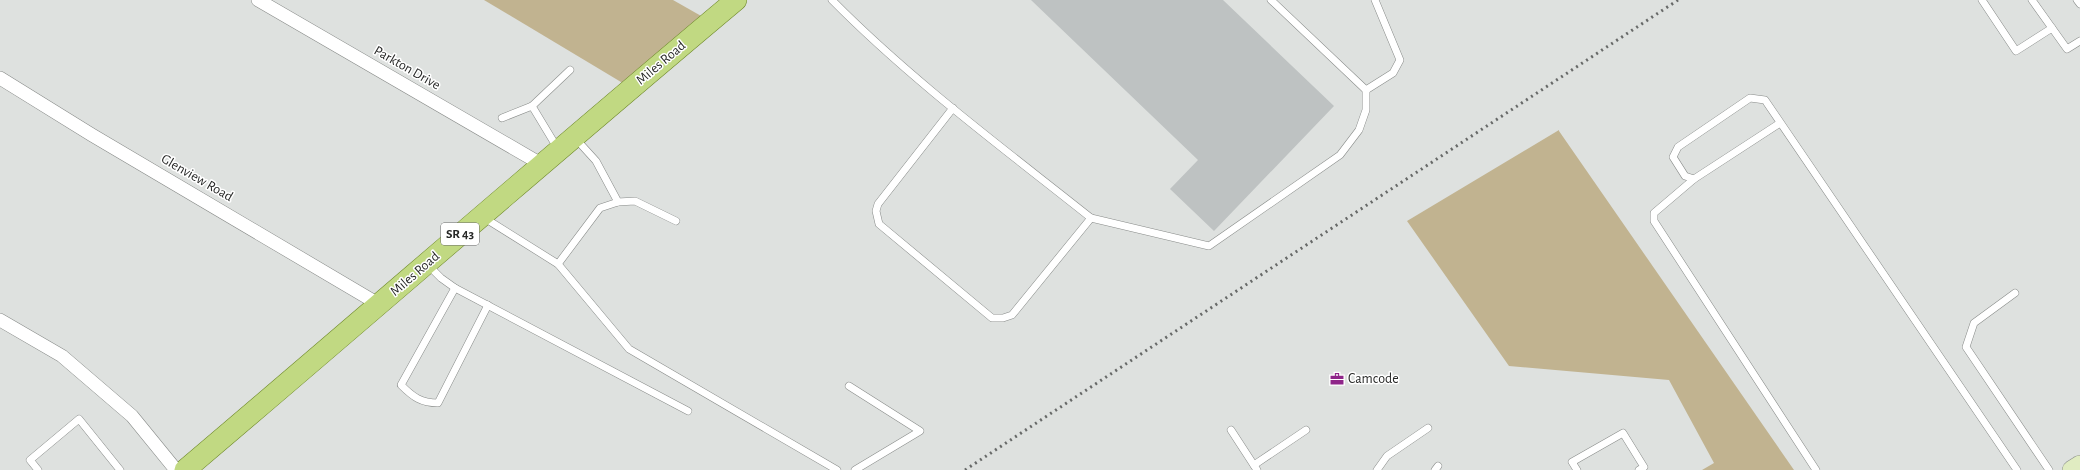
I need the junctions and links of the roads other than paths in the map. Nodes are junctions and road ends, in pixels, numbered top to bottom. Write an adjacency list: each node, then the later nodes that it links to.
1 (258, 0): 20 (street, Parkton Drive)
2 (736, 0): 19 (main road, Miles Road / SR 43)
3 (832, 0): 16 (lane)
4 (1271, 0): 14 (lane)
5 (1375, 0): 14 (lane)
6 (1982, 0): 10 (lane)
7 (2032, 0): 10 (lane)
8 (2077, 0): 9 (lane)
9 (2080, 4)
10 (2052, 28): 11 (lane)
11 (2080, 42)
12 (570, 70): 15 (lane)
13 (0, 78): 30 (street, Glenview Road)
14 (1366, 90): 24 (lane)
15 (532, 106): 17 (lane); 19 (lane)
16 (953, 108): 24 (lane); 24 (lane)
17 (502, 118)
18 (1780, 123): 21 (lane); 21 (lane); 50 (lane)
19 (566, 143): 20 (main road, Miles Road / SR 43); 22 (lane)
20 (541, 164): 23 (main road, Miles Road / SR 43)
21 (1694, 179): 49 (lane)
22 (618, 202): 25 (lane); 27 (lane)
23 (481, 216): 26 (main road, Miles Road / SR 43); 27 (lane)
24 (1091, 218)
25 (676, 221)
26 (427, 263): 28 (lane); 30 (main road, Miles Road / SR 43)
27 (558, 264): 44 (lane)
28 (455, 288): 31 (lane); 31 (lane)
29 (2015, 293): 51 (lane)
30 (380, 304): 43 (main road, Miles Road / SR 43)
31 (488, 305): 34 (lane)
32 (0, 320): 42 (street)
33 (849, 386): 45 (lane)
34 (688, 411)
35 (1428, 428): 46 (lane)
36 (1231, 430): 39 (lane)
37 (1306, 430): 39 (lane)
38 (2080, 465): 52 (street)
39 (1255, 468)
40 (118, 469): 41 (lane)
41 (38, 470)
42 (176, 470)
43 (185, 470)
44 (838, 470)
45 (855, 470)
46 (1377, 470)
47 (1577, 470): 48 (lane)
48 (1639, 470)
49 (1816, 470)
50 (2017, 470)
51 (2049, 470)
52 (2072, 470)

